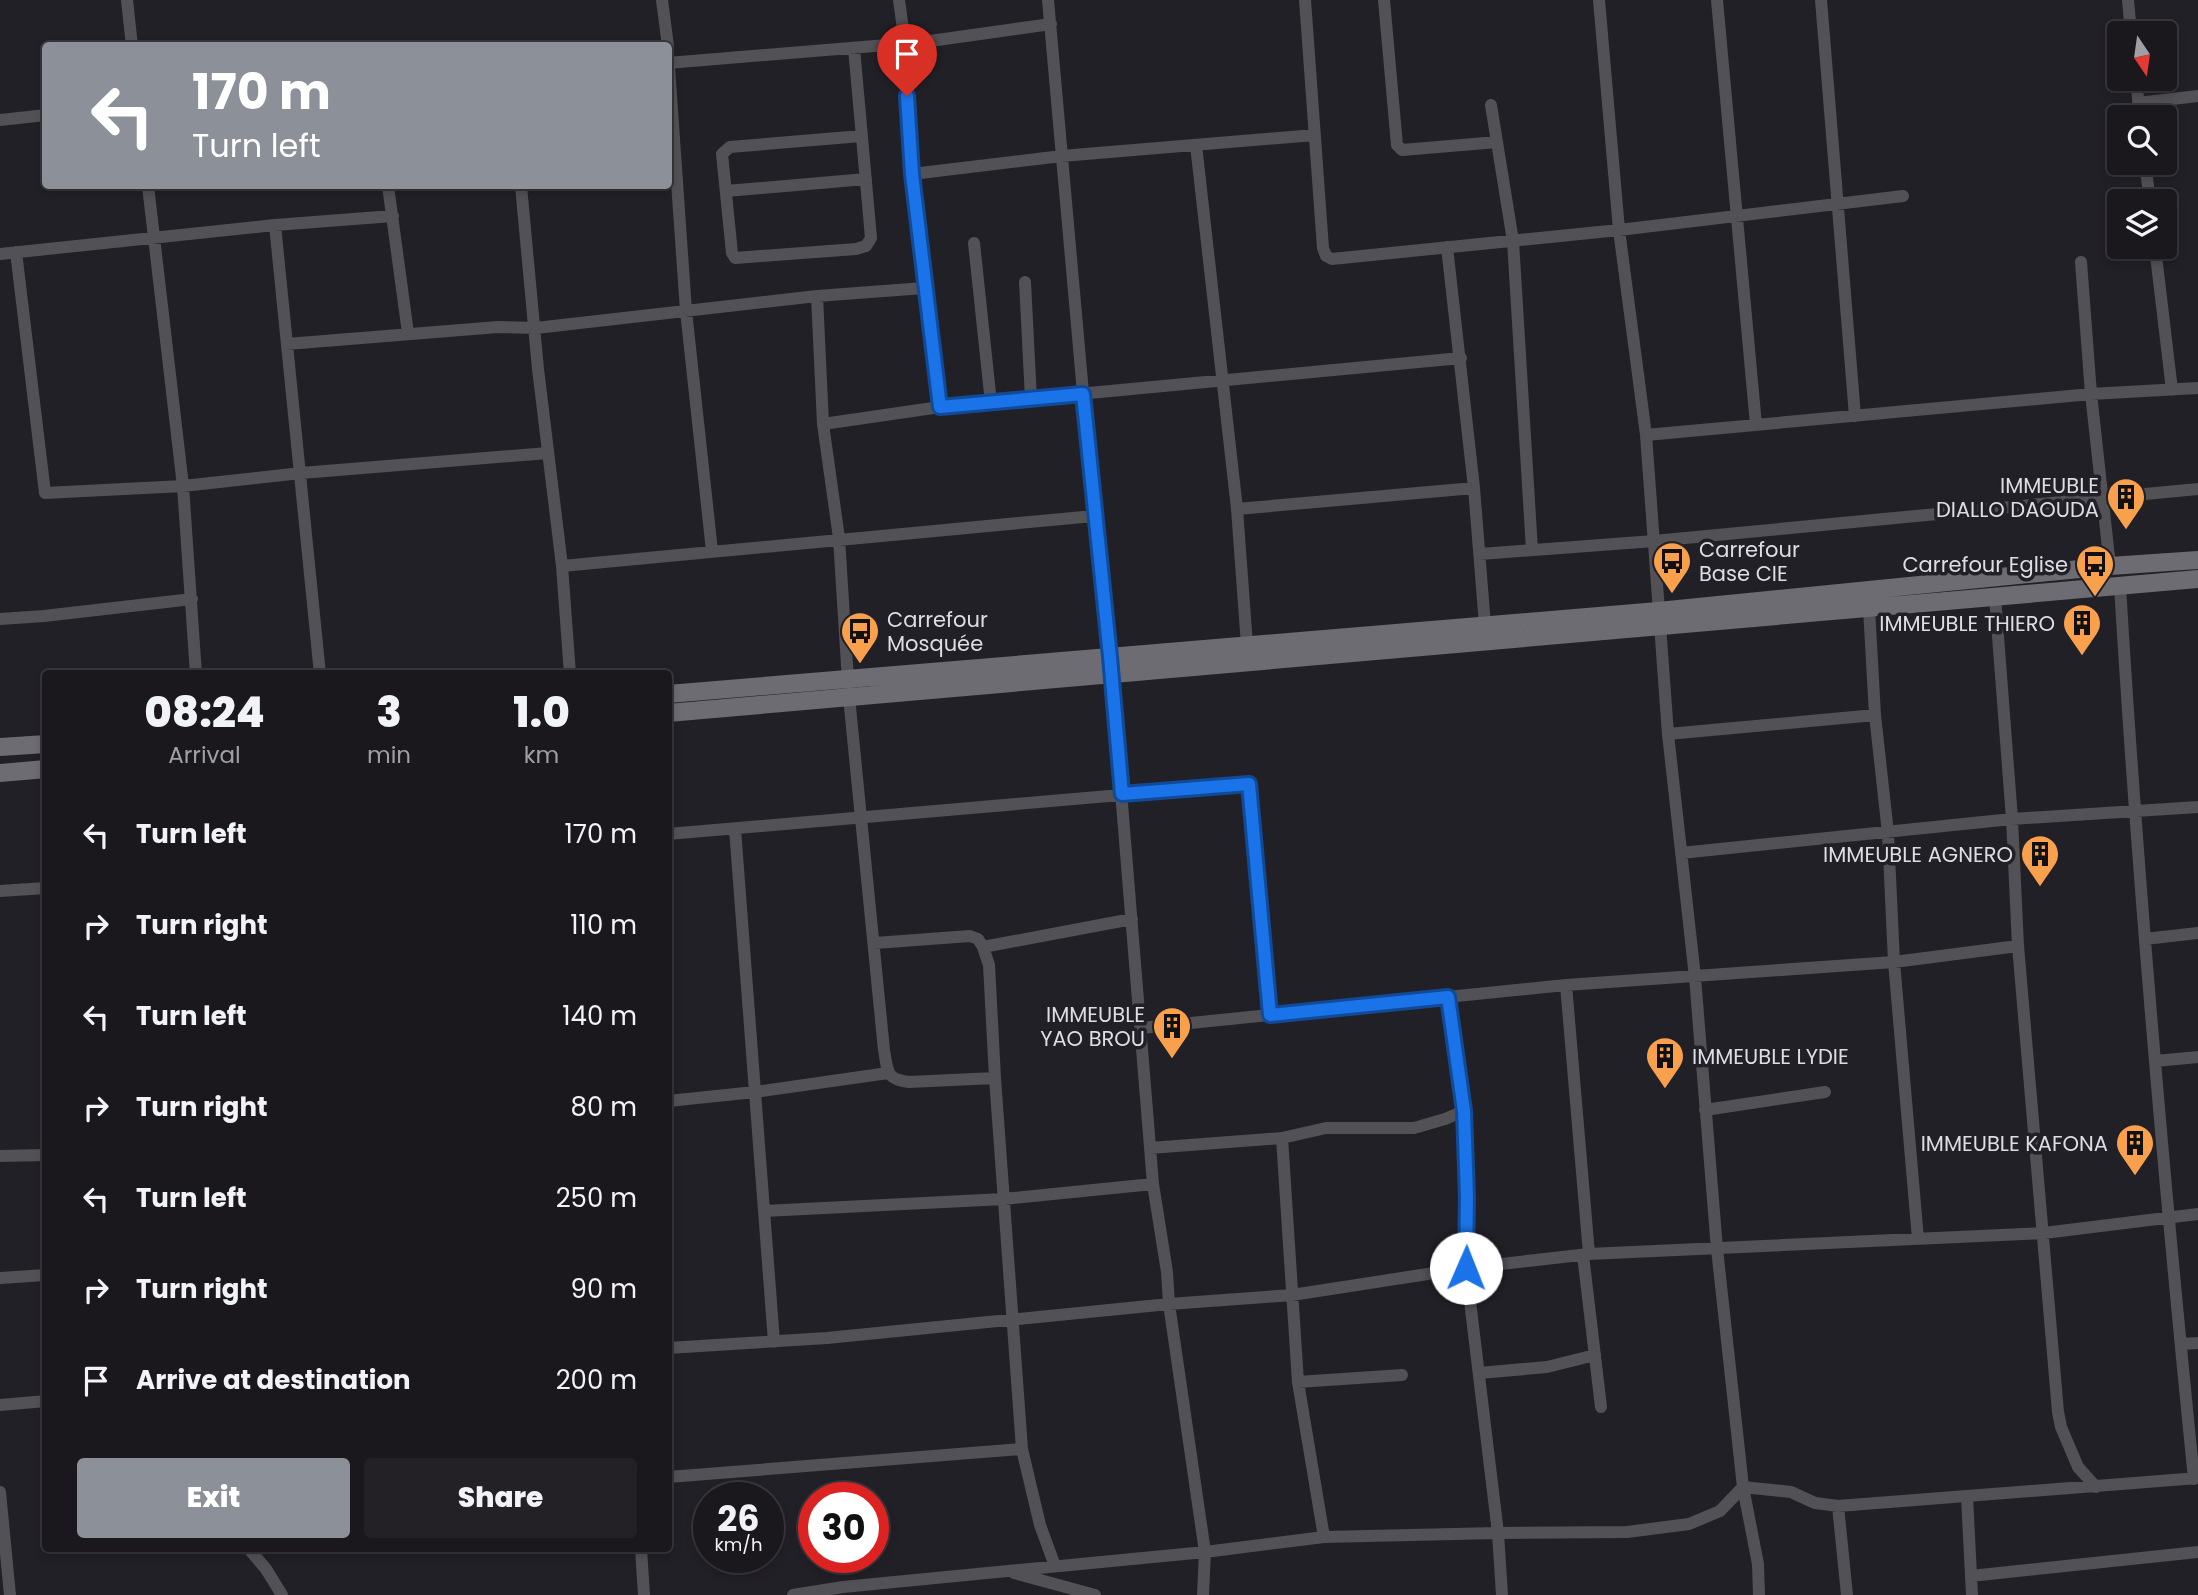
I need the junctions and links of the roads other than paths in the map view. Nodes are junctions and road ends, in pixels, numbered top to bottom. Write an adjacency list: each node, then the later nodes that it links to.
1 (127, 0): 13 (street)
2 (662, 0): 14 (street)
3 (899, 0): 15 (street)
4 (1048, 0): 12 (street)
5 (1305, 0): 26 (street)
6 (1384, 0): 27 (street)
7 (1599, 0): 41 (street)
8 (1717, 0): 39 (street)
9 (1821, 0): 37 (street)
10 (2127, 0): 11 (street)
11 (2130, 21)
12 (1051, 24): 15 (street); 29 (street)
13 (132, 42)
14 (667, 42)
15 (905, 44): 16 (street); 30 (street)
16 (854, 48): 17 (street); 25 (street)
17 (672, 60)
18 (2137, 91): 20 (street)
19 (2198, 96): 20 (street)
20 (2138, 103)
21 (672, 104): 53 (street)
22 (1491, 105): 27 (street)
23 (42, 115): 24 (street)
24 (0, 120)
25 (862, 135): 31 (street); 35 (street)
26 (1315, 135): 28 (street); 45 (street)
27 (1497, 142): 43 (street)
28 (1196, 145): 29 (street); 58 (street)
29 (1062, 156): 30 (street); 61 (street)
30 (912, 174): 51 (street)
31 (866, 179): 35 (street); 35 (street)
32 (148, 189): 42 (street)
33 (388, 189): 38 (street)
34 (522, 189): 54 (street)
35 (726, 191)
36 (1903, 196): 37 (street)
37 (1837, 204): 39 (street); 66 (street)
38 (393, 216): 40 (street); 55 (street)
39 (1736, 216): 41 (street); 68 (street)
40 (275, 225): 42 (street); 56 (street)
41 (1619, 230): 43 (street); 69 (street)
42 (154, 237): 46 (street); 72 (street)
43 (1513, 240): 45 (street); 80 (street)
44 (974, 243): 64 (street)
45 (1447, 247): 57 (street)
46 (16, 252): 47 (street); 72 (street)
47 (0, 254)
48 (2156, 259): 60 (street)
49 (2081, 262): 62 (street)
50 (1025, 282): 63 (street)
51 (924, 288): 52 (street); 65 (street)
52 (817, 296): 53 (street); 67 (street)
53 (686, 311): 54 (street); 81 (street)
54 (536, 328): 55 (street); 70 (street)
55 (408, 333): 56 (street)
56 (287, 344): 71 (street)
57 (1461, 358): 58 (street); 73 (street)
58 (1224, 380): 61 (street); 76 (street)
59 (2198, 388): 60 (street)
60 (2172, 390): 62 (street)
61 (1083, 394): 63 (street); 77 (street)
62 (2091, 394): 66 (street); 75 (street)
63 (1031, 399): 64 (street)
64 (991, 403): 65 (street)
65 (940, 407): 67 (street)
66 (1855, 415): 68 (street)
67 (823, 424): 78 (street)
68 (1756, 425): 69 (street)
69 (1646, 435): 79 (street)
70 (548, 453): 71 (street); 84 (street)
71 (301, 473): 72 (street); 97 (street)
72 (183, 486): 89 (street)
73 (1474, 488): 76 (street); 82 (street)
74 (2198, 489): 75 (street)
75 (2102, 498): 79 (street); 85 (street)
76 (1237, 509): 94 (street)
77 (1094, 516): 78 (street); 95 (street)
78 (839, 538): 81 (street); 99 (street)
79 (1654, 541): 80 (street); 92 (street)
80 (1532, 550): 82 (street)
81 (712, 551): 84 (street)
82 (1480, 554): 93 (street)
83 (2198, 560): 85 (main road)
84 (562, 566): 98 (street)
85 (2110, 566): 92 (main road)
86 (2198, 579): 87 (main road)
87 (2120, 586): 88 (main road); 110 (street)
88 (1995, 597): 90 (main road); 112 (street)
89 (192, 599): 91 (street); 96 (street)
90 (1869, 608): 92 (main road); 102 (street)
91 (0, 619)
92 (1658, 619): 93 (main road); 95 (main road); 103 (street)
93 (1485, 625): 94 (main road)
94 (1247, 645): 95 (main road)
95 (1111, 666): 99 (main road); 108 (street)
96 (197, 670)
97 (320, 670)
98 (570, 670)
99 (849, 688): 100 (main road); 101 (main road); 111 (street)
100 (672, 694)
101 (672, 712)
102 (1875, 715): 103 (street); 115 (street)
103 (1668, 734): 116 (street)
104 (42, 744): 105 (main road)
105 (0, 747)
106 (42, 769): 107 (main road)
107 (0, 773)
108 (1122, 794): 111 (street); 119 (street); 129 (street)
109 (2198, 807): 110 (street)
110 (2134, 812): 112 (street); 121 (street)
111 (861, 819): 113 (street); 122 (street)
112 (2012, 819): 115 (street); 123 (street)
113 (735, 829): 114 (street); 135 (street)
114 (672, 834)
115 (1888, 834): 116 (street); 125 (street)
116 (1681, 853): 126 (street)
117 (42, 888): 118 (street)
118 (0, 891)
119 (1132, 919): 124 (street); 130 (street)
120 (2198, 933): 121 (street)
121 (2145, 939): 132 (street)
122 (874, 943): 124 (street); 133 (street)
123 (2018, 946): 125 (street); 149 (street)
124 (983, 947): 134 (street)
125 (1894, 962): 126 (street); 150 (street)
126 (1695, 977): 127 (street); 138 (street)
127 (1566, 985): 128 (street); 152 (street)
128 (1448, 997): 129 (street); 139 (street)
129 (1270, 1015): 130 (street)
130 (1141, 1028): 141 (street)
131 (2198, 1057): 132 (street)
132 (2156, 1061): 148 (street)
133 (888, 1073): 134 (street); 135 (street)
134 (995, 1078): 145 (street)
135 (755, 1092): 137 (street); 146 (street)
136 (1825, 1092): 138 (street)
137 (672, 1101)
138 (1705, 1110): 151 (street)
139 (1464, 1111): 140 (street); 153 (street)
140 (1282, 1138): 141 (street); 156 (street)
141 (1150, 1149): 144 (street)
142 (42, 1155): 143 (street)
143 (0, 1156)
144 (1153, 1184): 145 (street); 157 (street)
145 (1004, 1199): 146 (street); 158 (street)
146 (764, 1211): 159 (street)
147 (2198, 1214): 148 (street)
148 (2168, 1217): 149 (street); 161 (street)
149 (2044, 1233): 150 (street); 175 (street)
150 (1918, 1239): 151 (street)
151 (1717, 1249): 152 (street); 174 (street)
152 (1586, 1255): 153 (street); 163 (street)
153 (1466, 1268): 156 (street); 164 (street)
154 (42, 1275): 155 (street)
155 (0, 1278)
156 (1292, 1294): 157 (street); 166 (street)
157 (1169, 1304): 158 (street); 183 (street)
158 (1013, 1320): 159 (street); 171 (street)
159 (774, 1342): 162 (street)
160 (2198, 1343): 161 (street)
161 (2181, 1344): 170 (street)
162 (672, 1348)
163 (1595, 1355): 164 (street); 169 (street)
164 (1479, 1373): 179 (street)
165 (1402, 1374): 166 (street)
166 (1298, 1382): 180 (street)
167 (42, 1401): 168 (street)
168 (0, 1405)
169 (1601, 1407)
170 (2193, 1423): 173 (street)
171 (1022, 1449): 172 (street); 185 (street)
172 (672, 1477)
173 (2196, 1478): 175 (street)
174 (1744, 1487): 178 (street); 179 (street); 195 (street)
175 (2096, 1487): 177 (street)
176 (0, 1492): 188 (street)
177 (1966, 1497): 178 (street); 187 (street)
178 (1838, 1506): 196 (street)
179 (1498, 1533): 180 (street); 194 (street)
180 (1324, 1537): 183 (street)
181 (251, 1552): 189 (street)
182 (641, 1552): 190 (street)
183 (1205, 1552): 185 (street); 193 (street)
184 (2198, 1552): 187 (street)
185 (1055, 1566): 186 (street)
186 (1007, 1571): 191 (street); 192 (street)
187 (1971, 1576): 197 (street)
188 (10, 1595)
189 (282, 1595)
190 (644, 1595)
191 (793, 1595)
192 (1095, 1595)
193 (1203, 1595)
194 (1502, 1595)
195 (1759, 1595)
196 (1847, 1595)
197 (1972, 1595)

